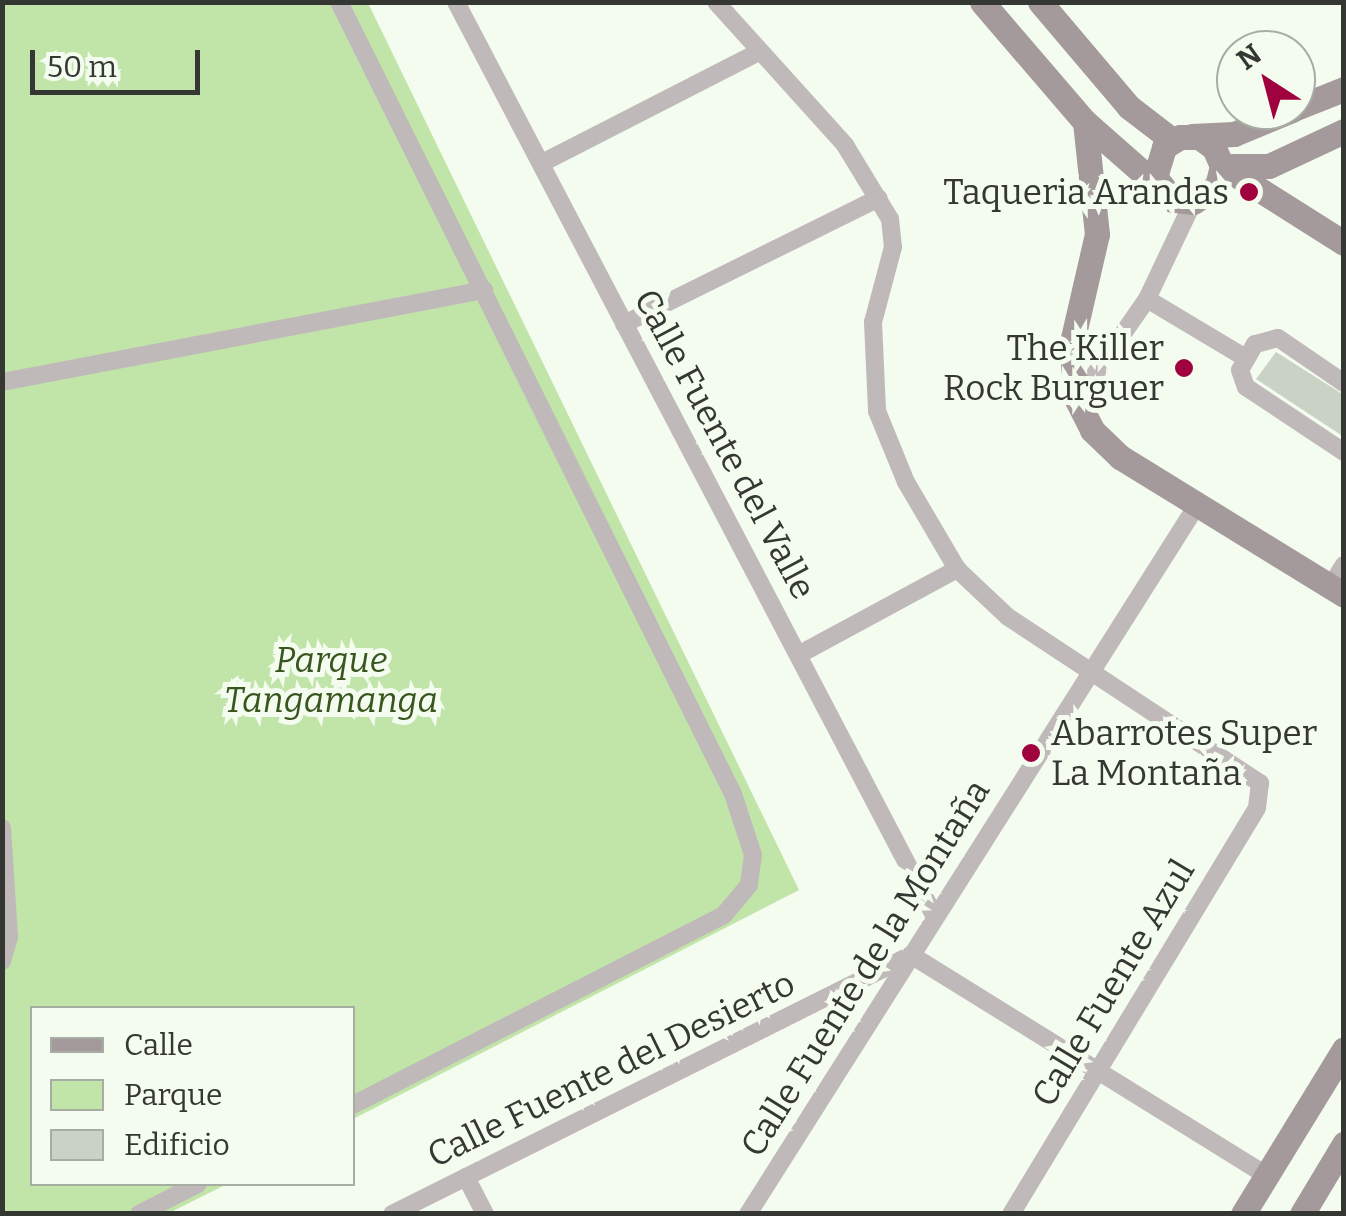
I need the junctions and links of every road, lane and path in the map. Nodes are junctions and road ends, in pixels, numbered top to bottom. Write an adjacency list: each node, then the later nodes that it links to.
1 (340, 2): 21 (street)
2 (456, 2): 14 (street, Calle Fuente del Valle)
3 (716, 2): 6 (street)
4 (982, 2): 9 (street)
5 (1040, 2): 12 (street)
6 (759, 52): 14 (street); 17 (street)
7 (1344, 88): 8 (street)
8 (1316, 100)
9 (1086, 122): 16 (street); 27 (street)
10 (1244, 130): 12 (street)
11 (1344, 130): 13 (street)
12 (1181, 138): 15 (street); 16 (street)
13 (1281, 160): 15 (street); 19 (street)
14 (542, 162): 23 (street, Calle Fuente del Valle)
15 (1222, 166): 18 (street); 19 (street)
16 (1159, 187): 18 (street)
17 (880, 198): 23 (street); 30 (street)
18 (1193, 202): 22 (street)
19 (1294, 211): 20 (street)
20 (1344, 243)
21 (484, 290): 25 (street); 40 (street)
22 (1146, 298): 24 (street); 27 (street)
23 (624, 324): 32 (street, Calle Fuente del Valle)
24 (1244, 356): 26 (street); 28 (street)
25 (2, 382)
26 (1344, 383)
27 (1077, 400): 29 (street)
28 (1344, 452)
29 (1197, 505): 31 (street); 33 (street, Calle Fuente de la Montaña)
30 (957, 570): 32 (street); 33 (street)
31 (1339, 582)
32 (800, 654): 35 (street, Calle Fuente del Valle)
33 (1091, 673): 35 (street, Calle Fuente de la Montaña); 39 (street, Calle Fuente Azul)
34 (2, 828): 37 (street)
35 (935, 917): 36 (street, Calle Fuente de la Montaña)
36 (911, 956): 39 (street); 43 (street, Calle Fuente del Desierto); 48 (street, Calle Fuente de la Montaña)
37 (2, 961)
38 (1344, 1048): 42 (street)
39 (1096, 1072): 42 (street); 49 (street, Calle Fuente Azul)
40 (355, 1104)
41 (1344, 1144): 51 (street)
42 (1266, 1175): 50 (street)
43 (466, 1177): 46 (street, Calle Fuente del Desierto); 47 (street)
44 (194, 1186): 45 (street)
45 (139, 1214)
46 (392, 1214)
47 (485, 1214)
48 (748, 1214)
49 (1012, 1214)
50 (1243, 1214)
51 (1302, 1214)

